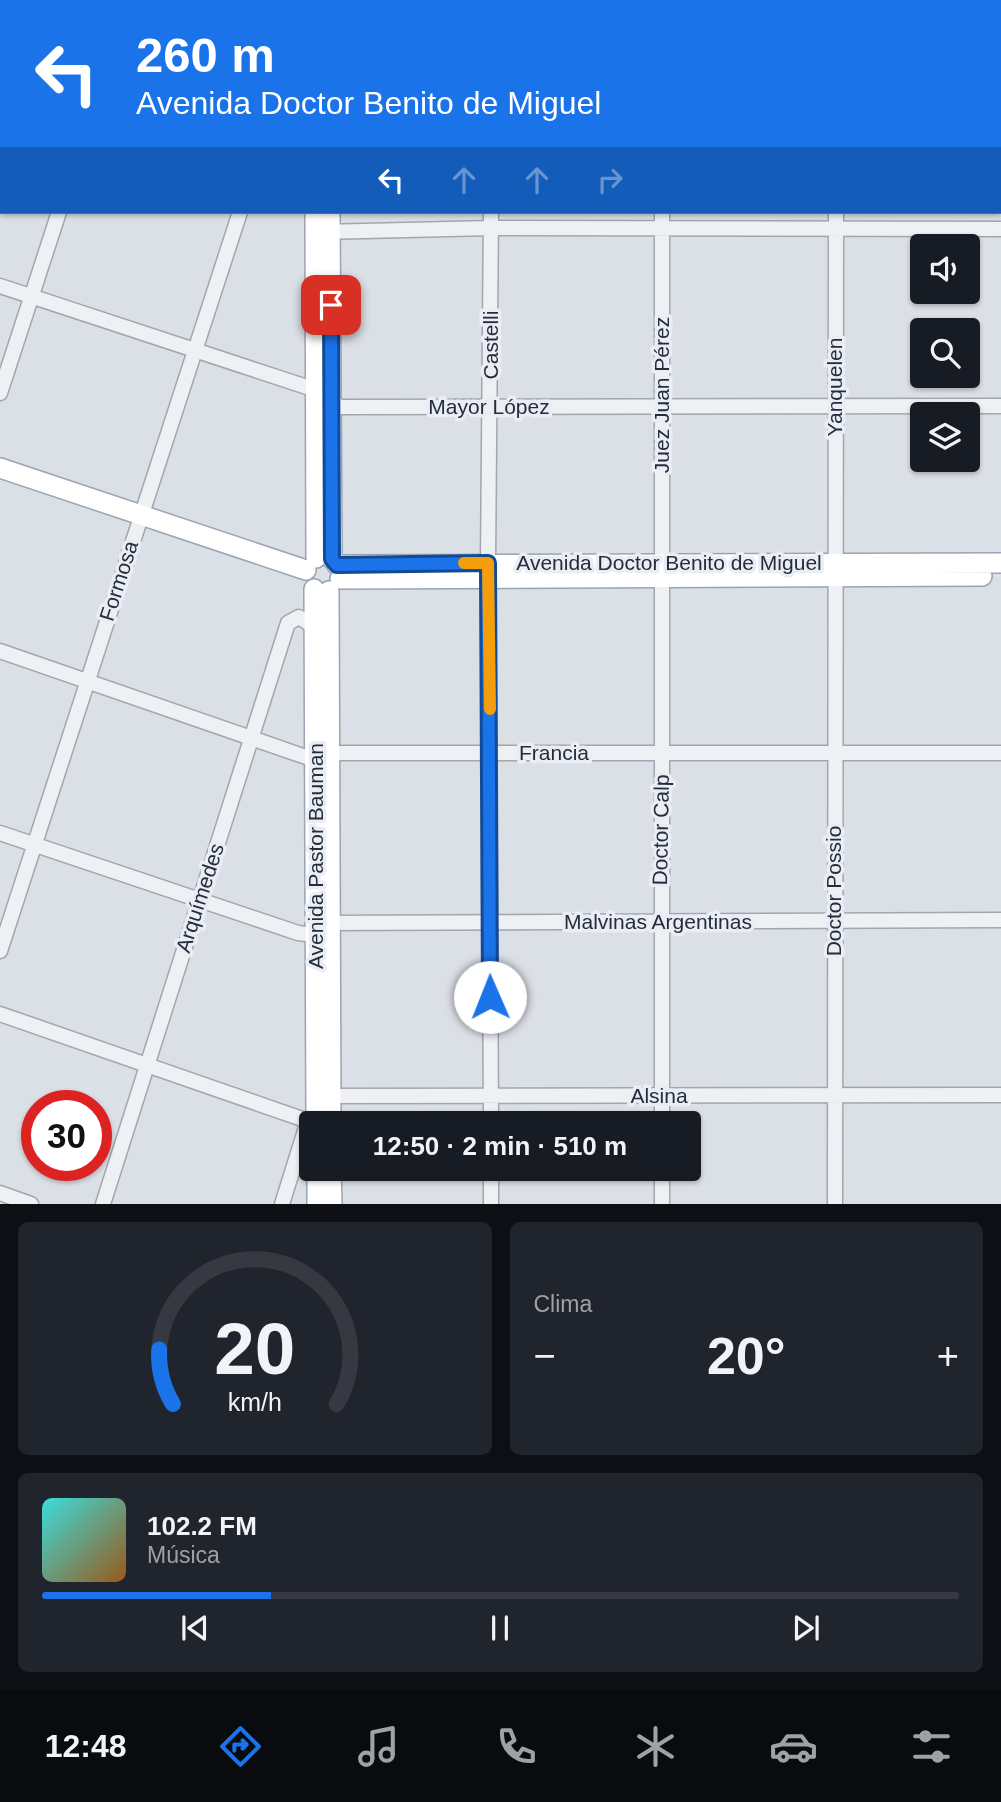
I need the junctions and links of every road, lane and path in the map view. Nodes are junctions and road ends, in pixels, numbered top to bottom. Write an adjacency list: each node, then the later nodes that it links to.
1 (58, 214): 12 (street)
2 (239, 214): 13 (street, Formosa)
3 (491, 214): 7 (street, Castelli)
4 (662, 214): 8 (street, Juez Juan Pérez)
5 (836, 214): 9 (street, Yanquelen)
6 (321, 218): 7 (street); 14 (main road); 16 (main road)
7 (491, 228): 8 (street); 19 (street, Castelli)
8 (662, 228): 9 (street); 20 (street, Juez Juan Pérez)
9 (835, 229): 10 (street); 17 (street, Yanquelen)
10 (1001, 229)
11 (0, 286): 12 (street)
12 (31, 297): 13 (street); 15 (street)
13 (194, 351): 14 (street); 22 (street, Formosa)
14 (316, 390): 16 (street); 27 (main road)
15 (0, 393)
16 (331, 403): 19 (street, Mayor López); 27 (main road)
17 (835, 406): 18 (street, Mayor López); 20 (street, Mayor López); 25 (street, Yanquelen)
18 (1001, 406)
19 (491, 407): 20 (street, Mayor López); 24 (street, Castelli)
20 (662, 407): 26 (street, Juez Juan Pérez)
21 (0, 468): 22 (main road, Avenida Doctor Benito de Miguel)
22 (141, 515): 27 (main road, Avenida Doctor Benito de Miguel); 31 (street, Formosa)
23 (1001, 563): 25 (main road, Avenida Doctor Benito de Miguel)
24 (488, 570): 26 (main road, Avenida Doctor Benito de Miguel); 27 (main road, Avenida Doctor Benito de Miguel); 33 (street, Castelli)
25 (836, 570): 26 (main road, Avenida Doctor Benito de Miguel); 28 (main road, Avenida Doctor Benito de Miguel); 35 (street, Doctor Possio)
26 (662, 571): 34 (street, Doctor Calp)
27 (325, 573): 29 (main road, Avenida Pastor Bauman); 37 (main road, Avenida Pastor Bauman)
28 (1001, 576)
29 (314, 627): 32 (street, Arquímedes); 37 (main road, Avenida Pastor Bauman)
30 (0, 652): 31 (street, Francia)
31 (87, 681): 32 (street, Francia); 39 (street, Formosa)
32 (251, 738): 37 (street, Francia); 40 (street, Arquímedes)
33 (491, 753): 34 (street, Francia); 37 (street, Francia); 43 (street, Castelli)
34 (662, 753): 35 (street, Francia); 44 (street, Doctor Calp)
35 (834, 753): 36 (street, Francia); 41 (street, Doctor Possio)
36 (1001, 753)
37 (324, 756): 45 (main road, Avenida Pastor Bauman)
38 (0, 833): 39 (street, Malvinas Argentinas)
39 (34, 845): 40 (street, Malvinas Argentinas); 46 (street, Formosa)
40 (199, 901): 45 (street, Malvinas Argentinas); 48 (street, Arquímedes)
41 (833, 920): 42 (street, Malvinas Argentinas); 44 (street, Malvinas Argentinas); 52 (street, Doctor Possio)
42 (1001, 920)
43 (489, 922): 44 (street, Malvinas Argentinas); 45 (street, Malvinas Argentinas); 53 (street, Castelli)
44 (660, 923): 51 (street, Doctor Calp)
45 (323, 930): 50 (main road, Avenida Pastor Bauman)
46 (0, 951)
47 (0, 1014): 48 (street)
48 (148, 1064): 57 (street); 65 (street, Arquímedes)
49 (1001, 1095): 52 (street, Alsina)
50 (324, 1096): 53 (street, Alsina); 54 (main road, Avenida Pastor Bauman)
51 (662, 1096): 52 (street, Alsina); 53 (street, Alsina); 56 (street, Doctor Calp)
52 (835, 1096): 71 (street, Doctor Possio)
53 (491, 1097): 55 (street, Castelli)
54 (322, 1111)
55 (491, 1111)
56 (662, 1111)
57 (299, 1116)
58 (299, 1167): 66 (street)
59 (317, 1181): 67 (main road)
60 (331, 1181): 68 (main road)
61 (491, 1181): 69 (street)
62 (662, 1181): 70 (street)
63 (0, 1193): 64 (street)
64 (31, 1203)
65 (103, 1203)
66 (282, 1203)
67 (317, 1203)
68 (332, 1203)
69 (491, 1203)
70 (662, 1203)
71 (835, 1203)

